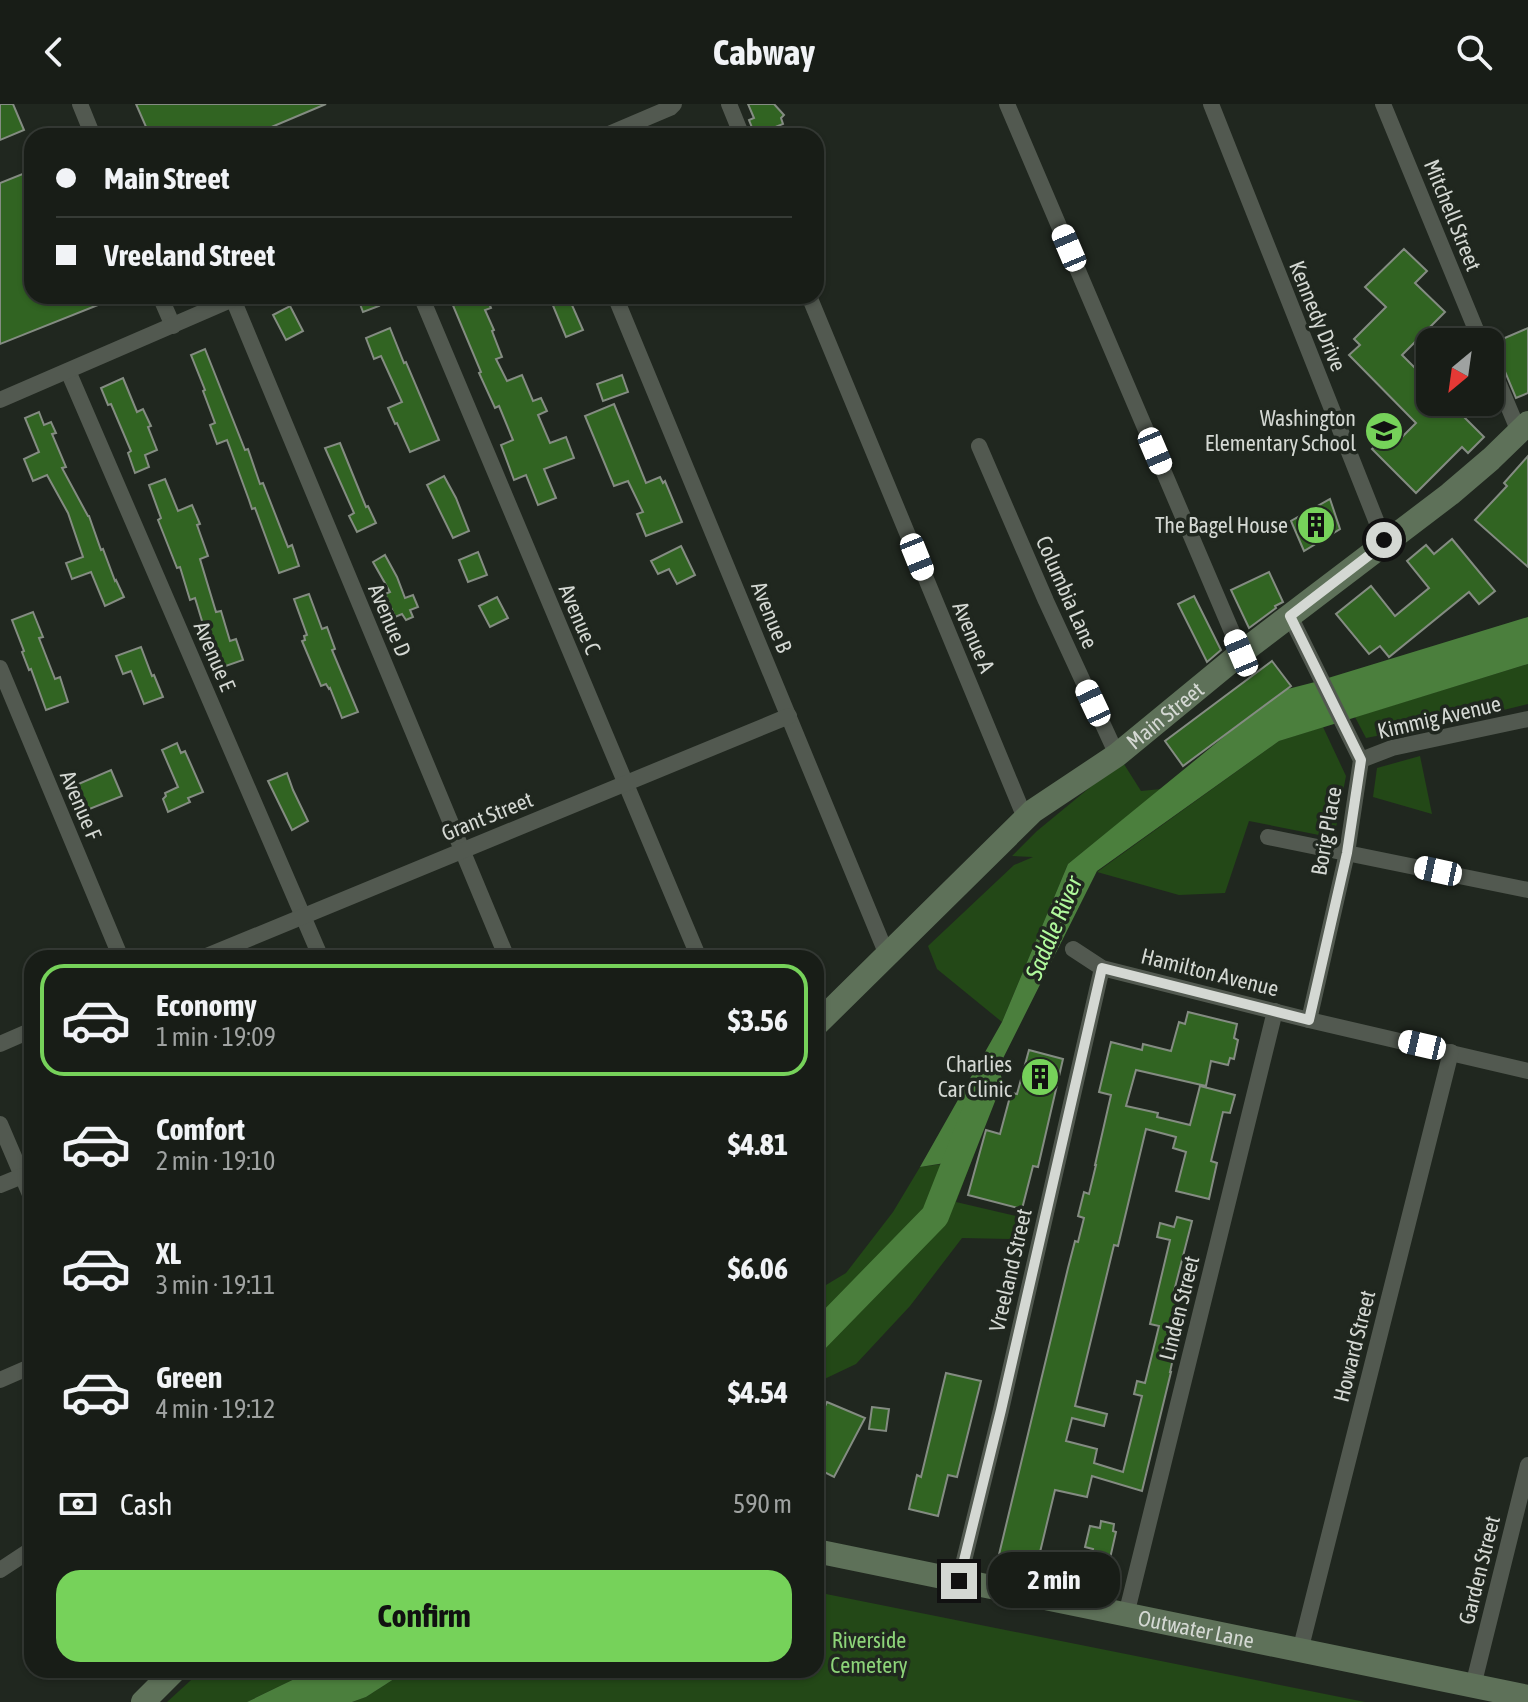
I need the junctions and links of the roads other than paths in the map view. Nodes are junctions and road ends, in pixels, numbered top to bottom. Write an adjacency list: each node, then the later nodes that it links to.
1 (80, 104): 7 (street)
2 (674, 104): 8 (street)
3 (729, 104): 9 (street)
4 (1007, 104): 25 (street)
5 (1211, 104): 23 (street, Kennedy Drive)
6 (1383, 104): 17 (street, Mitchell Street)
7 (90, 128)
8 (623, 128)
9 (739, 128)
10 (163, 304): 16 (street)
11 (221, 304): 16 (street)
12 (239, 304): 34 (street, Avenue D)
13 (424, 304): 31 (street, Avenue C)
14 (618, 304): 27 (street, Avenue B)
15 (812, 304): 32 (street, Avenue A)
16 (173, 326): 18 (street)
17 (1475, 328)
18 (68, 371): 20 (street); 37 (street, Avenue E)
19 (1504, 391): 21 (street)
20 (0, 400)
21 (1523, 428): 23 (street, Main Street)
22 (979, 446): 29 (street, Columbia Lane)
23 (1385, 543): 24 (street, Main Street)
24 (1290, 616): 25 (street, Main Street); 30 (street, Borig Place)
25 (1241, 653): 29 (street, Main Street)
26 (0, 668): 39 (street, Avenue F)
27 (789, 716): 31 (street, Grant Street); 44 (street, Avenue B)
28 (1528, 719): 30 (street, Kimmig Avenue)
29 (1117, 755): 32 (street, Main Street)
30 (1361, 760): 35 (street, Borig Place)
31 (625, 783): 34 (street, Grant Street); 43 (street, Avenue C)
32 (1025, 818): 44 (street, Main Street)
33 (1268, 837): 35 (street)
34 (462, 850): 37 (street, Grant Street); 42 (street, Avenue D)
35 (1347, 853): 36 (street); 48 (street, Borig Place)
36 (1528, 890)
37 (303, 916): 40 (street, Grant Street); 41 (street, Avenue E)
38 (1073, 949): 45 (street, Hamilton Avenue)
39 (118, 950)
40 (221, 950)
41 (318, 950)
42 (504, 950)
43 (696, 950)
44 (887, 955): 47 (street, Main Street)
45 (1102, 968): 46 (street, Hamilton Avenue); 63 (street, Vreeland Street)
46 (1275, 1011): 48 (street, Hamilton Avenue); 64 (street, Linden Street)
47 (824, 1017)
48 (1309, 1020): 51 (street, Hamilton Avenue)
49 (24, 1034): 50 (street)
50 (0, 1044)
51 (1451, 1052): 52 (street, Hamilton Avenue); 65 (street, Howard Street)
52 (1528, 1071)
53 (0, 1124): 54 (street)
54 (22, 1176): 55 (street); 56 (street)
55 (24, 1181)
56 (0, 1185)
57 (24, 1370): 58 (street)
58 (0, 1380)
59 (1528, 1465): 67 (street, Garden Street)
60 (824, 1553): 63 (street, Outwater Lane)
61 (24, 1554): 62 (street)
62 (0, 1570)
63 (959, 1581): 64 (street, Outwater Lane)
64 (1126, 1615): 65 (street, Outwater Lane)
65 (1300, 1651): 67 (street, Outwater Lane)
66 (167, 1678): 69 (street)
67 (1473, 1686): 68 (street, Outwater Lane)
68 (1528, 1697)
69 (143, 1702)

